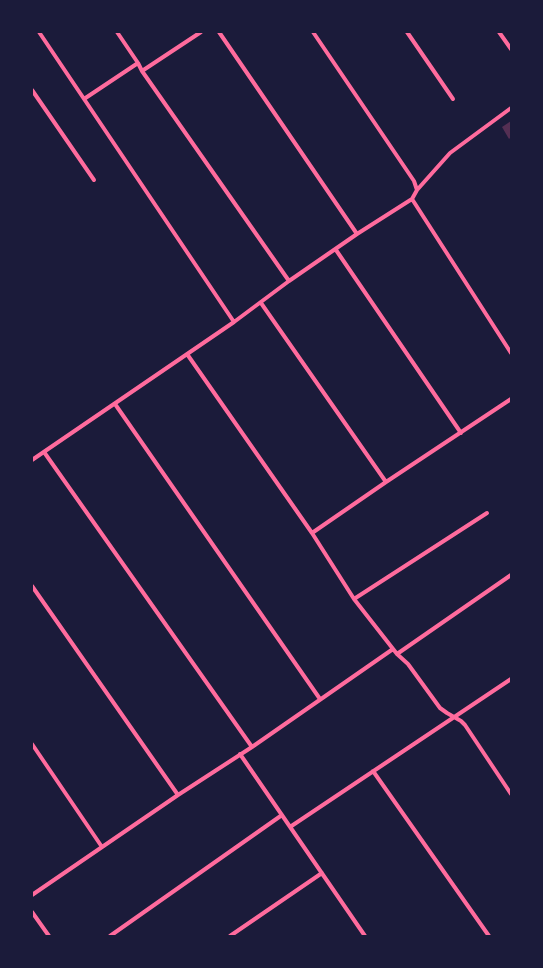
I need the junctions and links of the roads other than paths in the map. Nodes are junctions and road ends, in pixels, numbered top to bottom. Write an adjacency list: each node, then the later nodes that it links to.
1 (39, 32): 12 (street)
2 (117, 32): 9 (street)
3 (201, 32): 10 (street)
4 (219, 32): 18 (street)
5 (313, 32): 16 (street)
6 (407, 32): 13 (street)
7 (499, 32): 8 (street)
8 (511, 49)
9 (138, 63): 10 (street); 12 (street)
10 (142, 71): 20 (street)
11 (32, 90): 15 (street)
12 (84, 99): 22 (street)
13 (453, 99)
14 (511, 108): 16 (street)
15 (94, 180)
16 (417, 190): 17 (street)
17 (412, 199): 18 (street); 23 (street)
18 (357, 234): 19 (street)
19 (336, 250): 20 (street); 27 (street)
20 (290, 281): 21 (street)
21 (260, 303): 22 (street); 30 (street)
22 (234, 322): 24 (street)
23 (511, 353)
24 (187, 354): 26 (street); 32 (street)
25 (511, 399): 27 (street)
26 (115, 404): 28 (street); 39 (street)
27 (461, 433): 30 (street)
28 (44, 452): 29 (street); 42 (street)
29 (32, 460)
30 (386, 482): 32 (street)
31 (487, 512): 35 (street)
32 (312, 533): 35 (street)
33 (511, 575): 37 (street)
34 (32, 586): 46 (street)
35 (354, 599): 36 (street)
36 (393, 649): 37 (street); 39 (street)
37 (397, 654): 40 (street)
38 (511, 679): 40 (street)
39 (320, 698): 42 (street)
40 (454, 717): 44 (street); 45 (street)
41 (32, 744): 49 (street)
42 (252, 747): 43 (street)
43 (240, 754): 46 (street); 47 (street)
44 (373, 771): 48 (street); 57 (street)
45 (511, 794)
46 (178, 795): 49 (street)
47 (282, 815): 48 (street); 54 (street)
48 (290, 827): 50 (street)
49 (102, 847): 51 (street)
50 (322, 873): 55 (street); 56 (street)
51 (32, 895)
52 (32, 912): 53 (street)
53 (49, 936)
54 (110, 936)
55 (230, 936)
56 (365, 936)
57 (489, 936)

